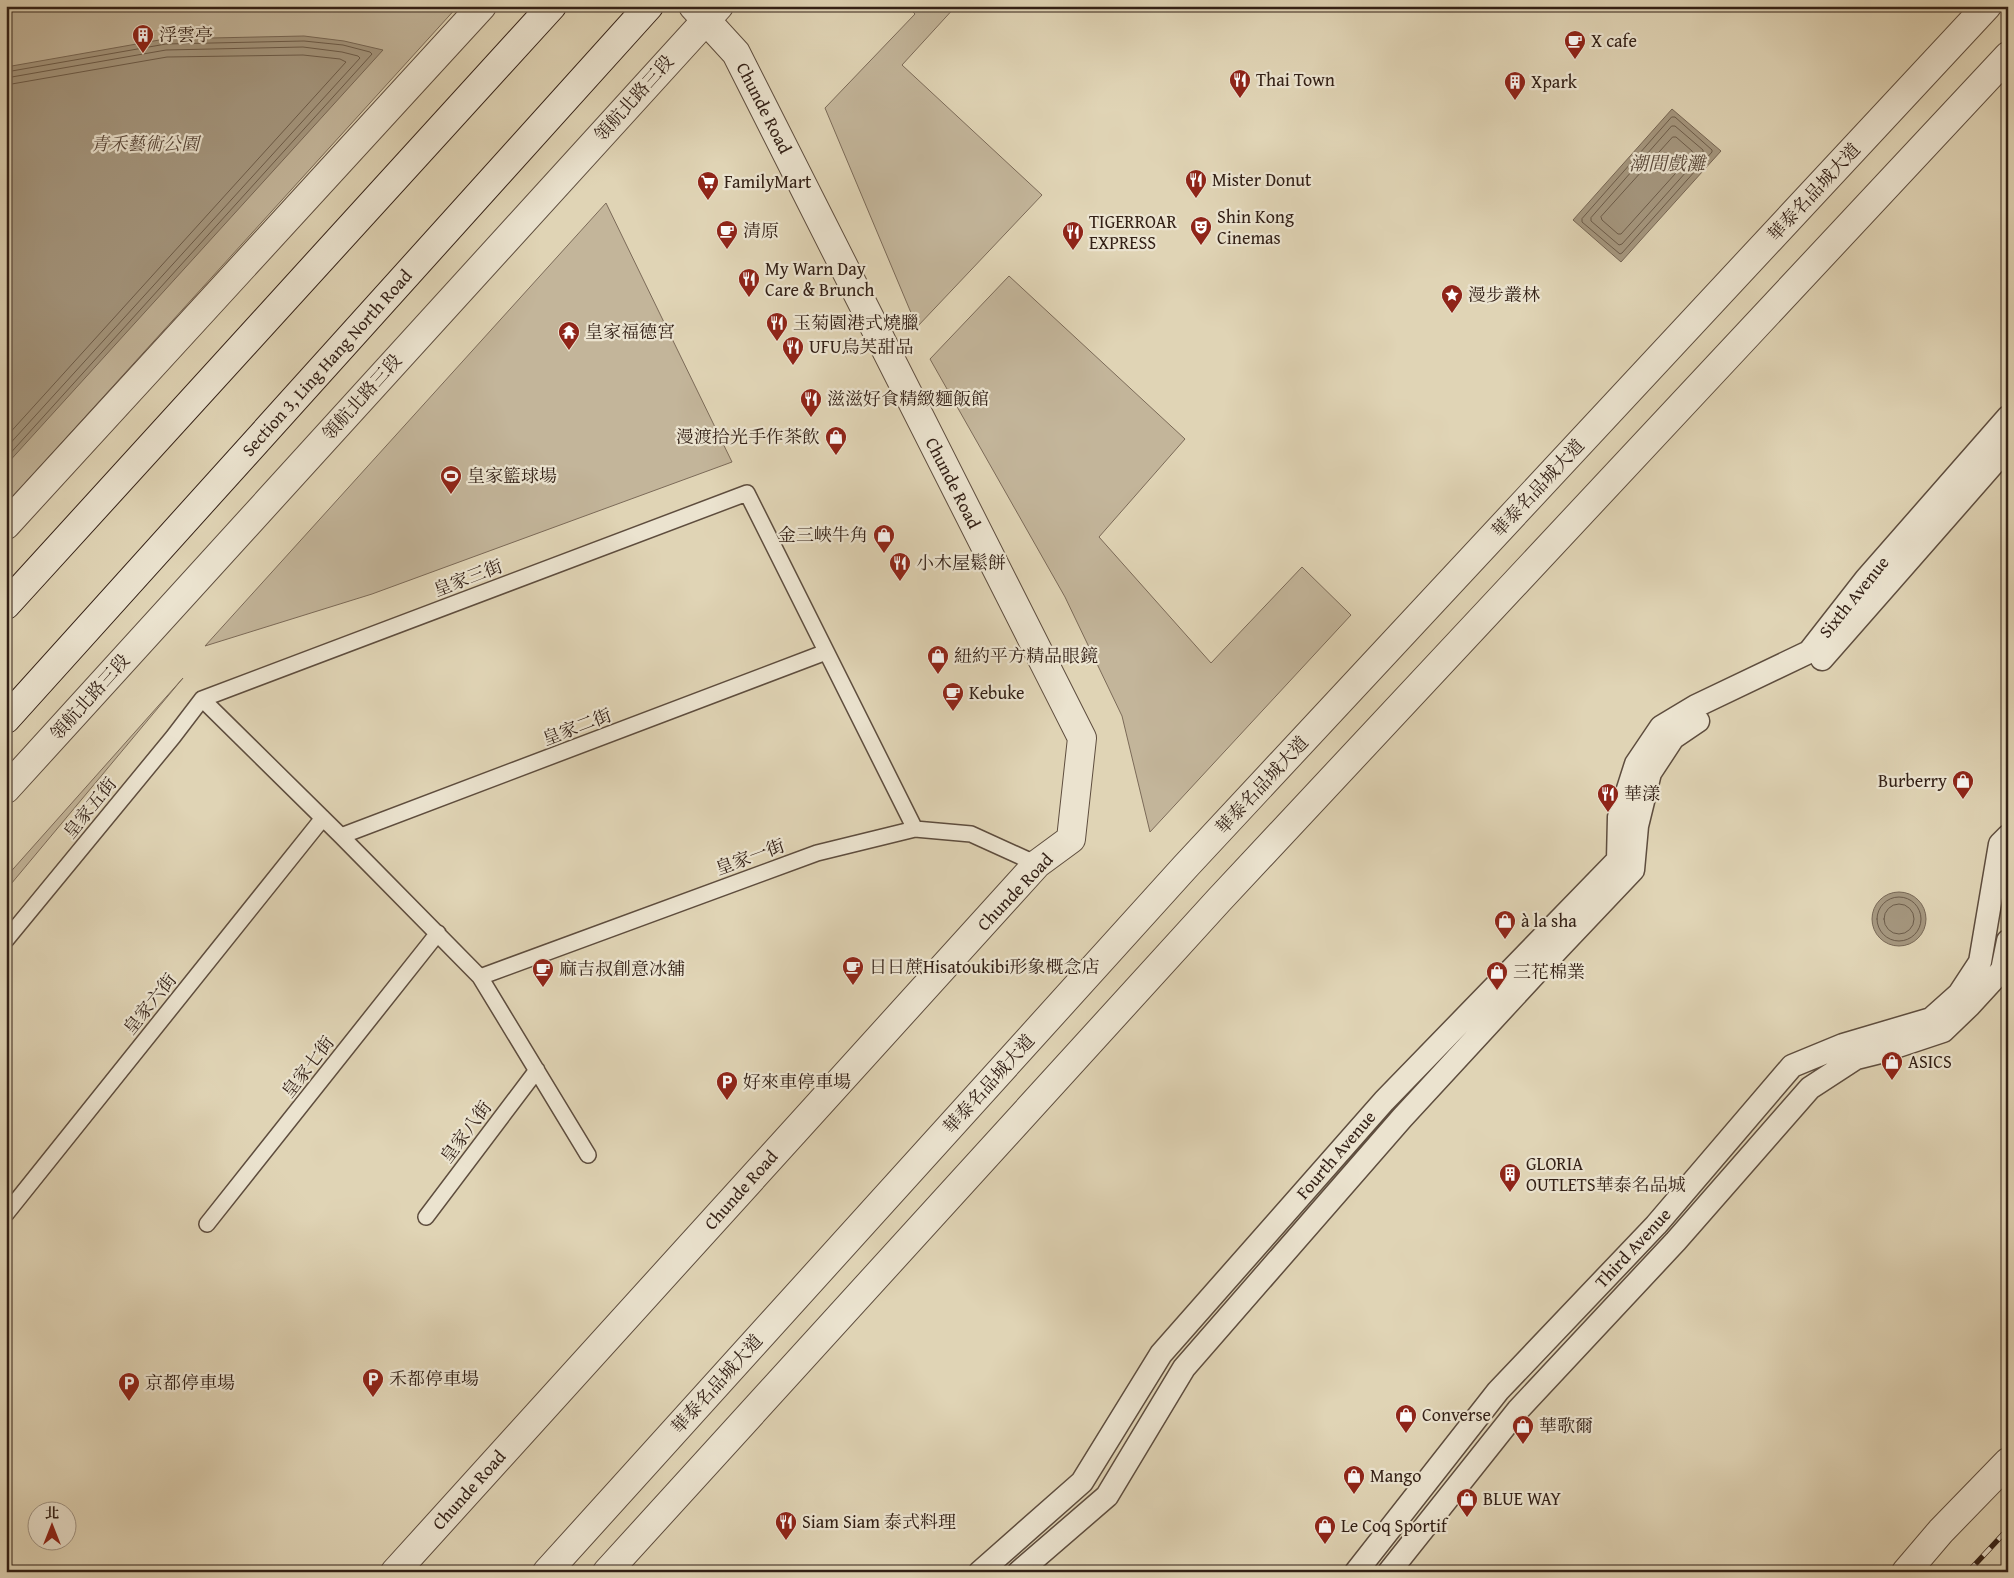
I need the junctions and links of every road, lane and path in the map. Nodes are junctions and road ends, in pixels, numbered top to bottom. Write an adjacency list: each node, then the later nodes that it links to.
1 (482, 6): 9 (street)
2 (552, 6): 10 (street)
3 (649, 6): 13 (street, Section 3, Ling Hang North Road)
4 (1987, 6): 33 (street, 華泰名品城大道)
5 (706, 11): 15 (street, 領航北路三段); 20 (street, Chunde Road)
6 (2008, 56): 34 (street)
7 (2008, 417): 14 (street, Sixth Avenue)
8 (2008, 447): 14 (street, Sixth Avenue)
9 (6, 525)
10 (6, 605)
11 (826, 652): 12 (lane, 皇家三街); 17 (lane); 18 (lane, 皇家二街)
12 (202, 699): 16 (lane); 22 (lane, 皇家五街)
13 (6, 719)
14 (1667, 733): 35 (street, Fourth Avenue); 36 (street, Fourth Avenue)
15 (6, 789)
16 (323, 818): 18 (lane); 28 (lane, 皇家六街)
17 (915, 829): 20 (lane, 皇家一街); 24 (lane, 皇家一街)
18 (341, 836): 21 (lane)
19 (2008, 836): 25 (street)
20 (1037, 864): 32 (street, Chunde Road)
21 (438, 933): 24 (lane); 30 (lane, 皇家七街)
22 (6, 940)
23 (2008, 941): 25 (street)
24 (480, 976): 26 (lane)
25 (1964, 1000): 37 (street, Third Avenue); 38 (street, Third Avenue)
26 (536, 1070): 27 (lane); 29 (lane, 皇家八街)
27 (588, 1154)
28 (6, 1214)
29 (426, 1216)
30 (207, 1224)
31 (2008, 1462): 39 (street)
32 (395, 1572)
33 (547, 1572)
34 (607, 1572)
35 (980, 1572)
36 (1019, 1572)
37 (1356, 1572)
38 (1389, 1572)
39 (1906, 1572)

